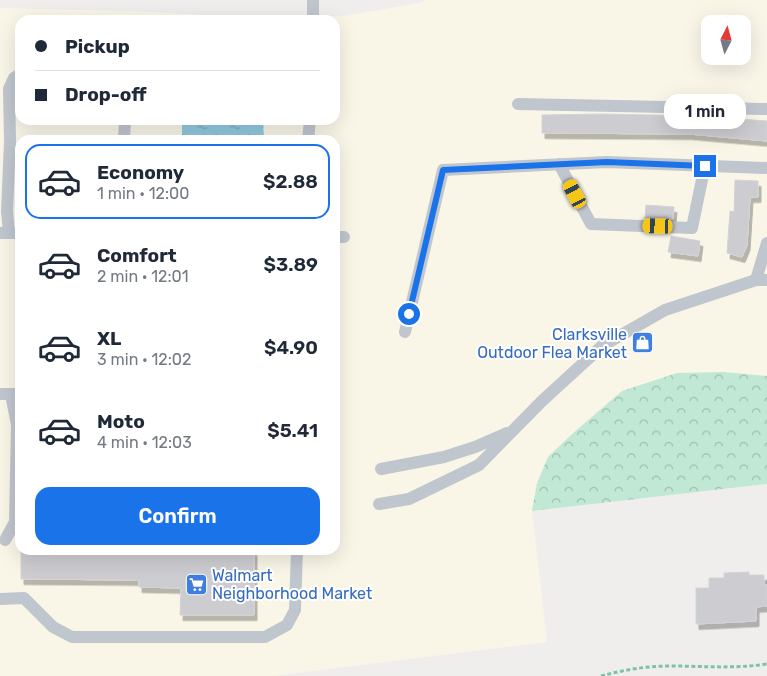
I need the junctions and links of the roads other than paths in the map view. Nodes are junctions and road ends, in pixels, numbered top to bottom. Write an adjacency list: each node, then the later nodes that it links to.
1 (313, 0): 2 (lane)
2 (313, 15)
3 (15, 77): 9 (lane)
4 (518, 104): 5 (lane)
5 (767, 110)
6 (559, 164): 7 (lane); 7 (lane); 12 (lane)
7 (705, 166): 8 (lane)
8 (767, 168)
9 (10, 233)
10 (767, 243): 11 (lane)
11 (762, 280): 15 (lane)
12 (405, 332)
13 (10, 394): 14 (lane)
14 (15, 415)
15 (514, 430): 16 (lane); 17 (lane)
16 (381, 469)
17 (379, 504)
18 (15, 522): 19 (lane)
19 (5, 540)
20 (297, 555): 21 (lane)
21 (0, 598)

